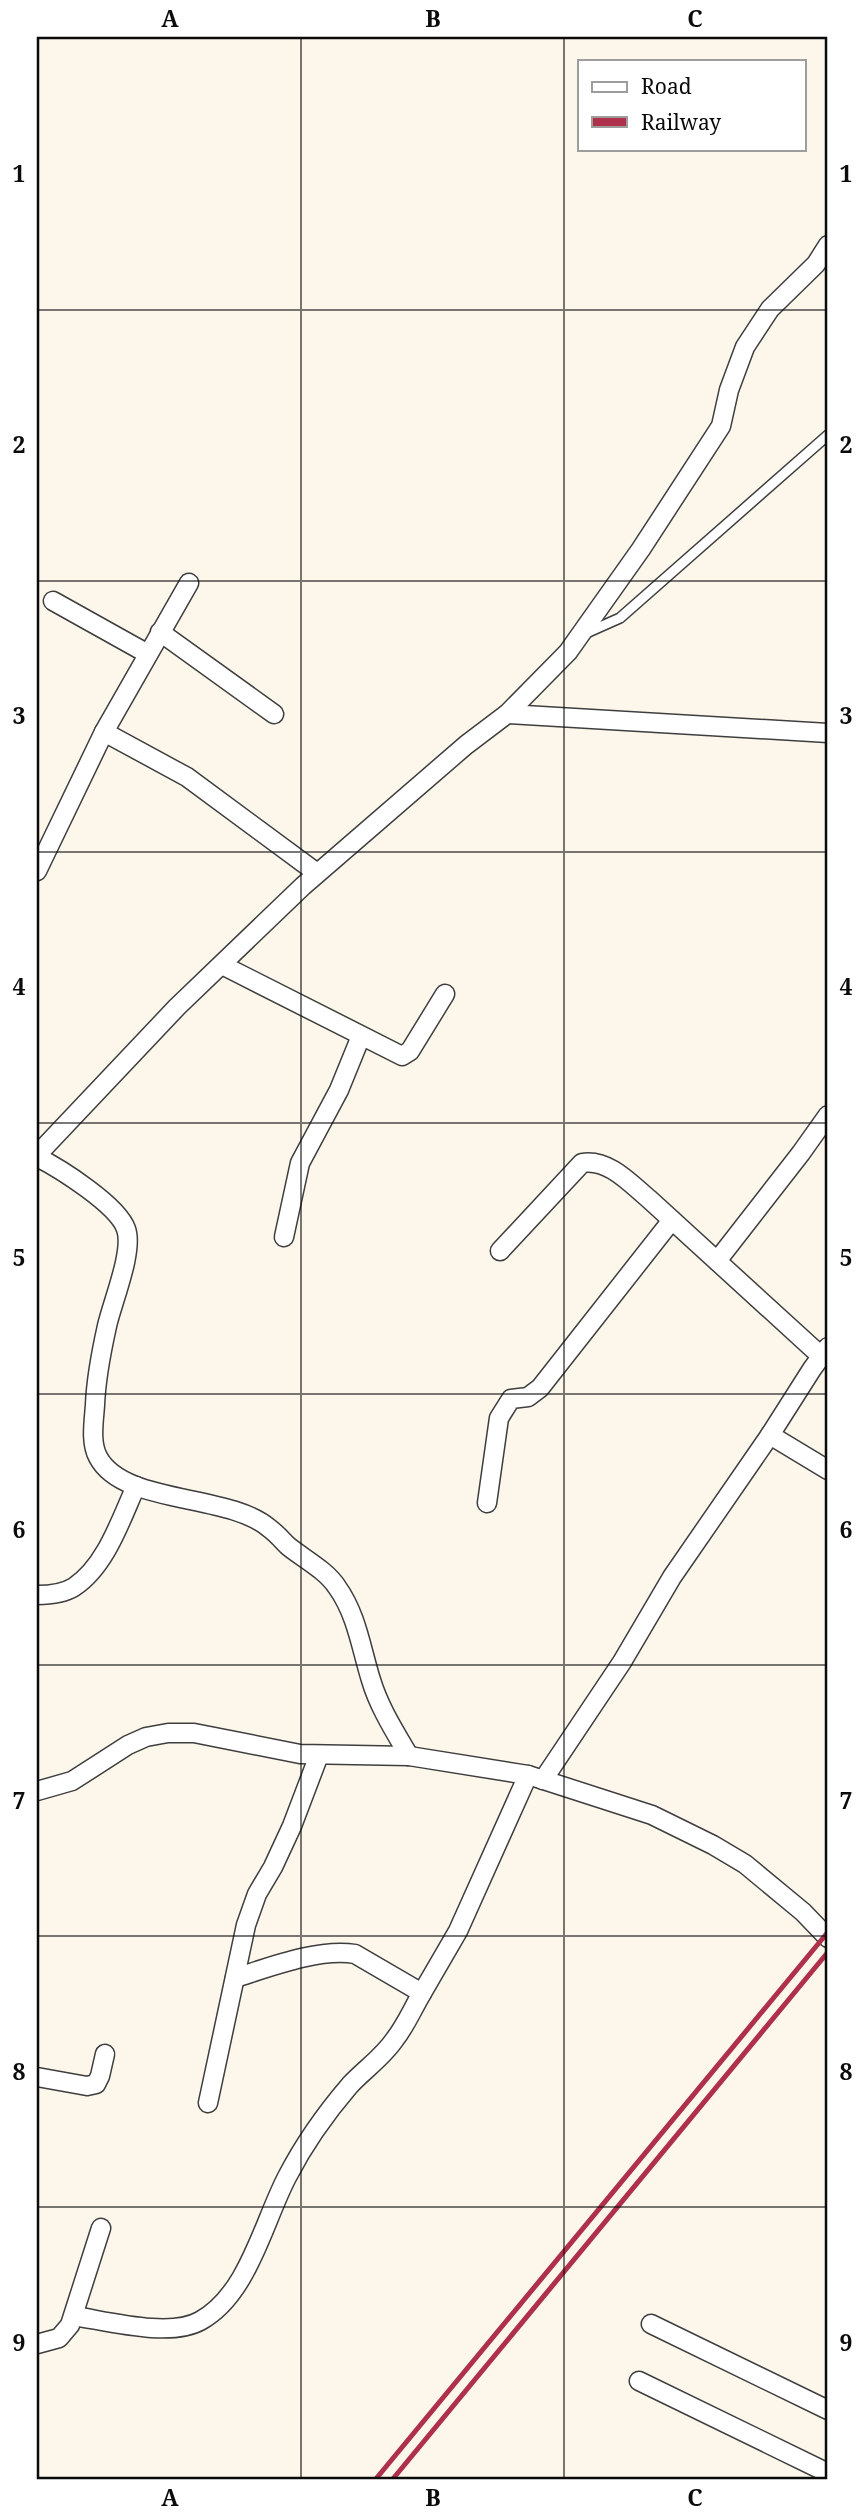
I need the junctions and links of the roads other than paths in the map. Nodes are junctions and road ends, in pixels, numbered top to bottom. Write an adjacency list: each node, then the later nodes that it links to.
1 (828, 245): 6 (street)
2 (828, 435): 6 (lane)
3 (189, 583): 5 (street)
4 (53, 601): 7 (street)
5 (160, 632): 7 (street); 9 (street)
6 (581, 635): 8 (street)
7 (148, 654): 10 (street)
8 (506, 713): 11 (street); 13 (street)
9 (274, 714)
10 (104, 732): 12 (street); 13 (street)
11 (828, 733)
12 (37, 871)
13 (317, 873): 14 (street)
14 (222, 965): 16 (street); 18 (street)
15 (445, 994): 16 (street)
16 (361, 1036): 20 (street)
17 (828, 1115): 22 (street)
18 (37, 1156): 26 (street)
19 (672, 1220): 21 (street); 22 (street); 27 (street)
20 (284, 1237)
21 (500, 1251)
22 (717, 1261): 23 (street)
23 (825, 1352): 24 (street)
24 (771, 1435): 25 (street); 31 (street)
25 (828, 1470)
26 (136, 1486): 28 (street); 30 (street)
27 (487, 1503)
28 (37, 1595)
29 (319, 1755): 30 (street); 32 (street); 34 (street)
30 (409, 1756): 31 (street)
31 (536, 1777): 33 (street); 35 (street)
32 (37, 1791)
33 (828, 1938)
34 (235, 1978): 35 (street); 38 (street)
35 (422, 1993): 40 (street)
36 (105, 2054): 37 (street)
37 (37, 2077)
38 (208, 2103)
39 (101, 2228): 40 (street)
40 (74, 2316): 42 (street)
41 (651, 2324): 44 (street)
42 (37, 2344)
43 (639, 2381): 45 (street)
44 (828, 2410)
45 (828, 2473)

